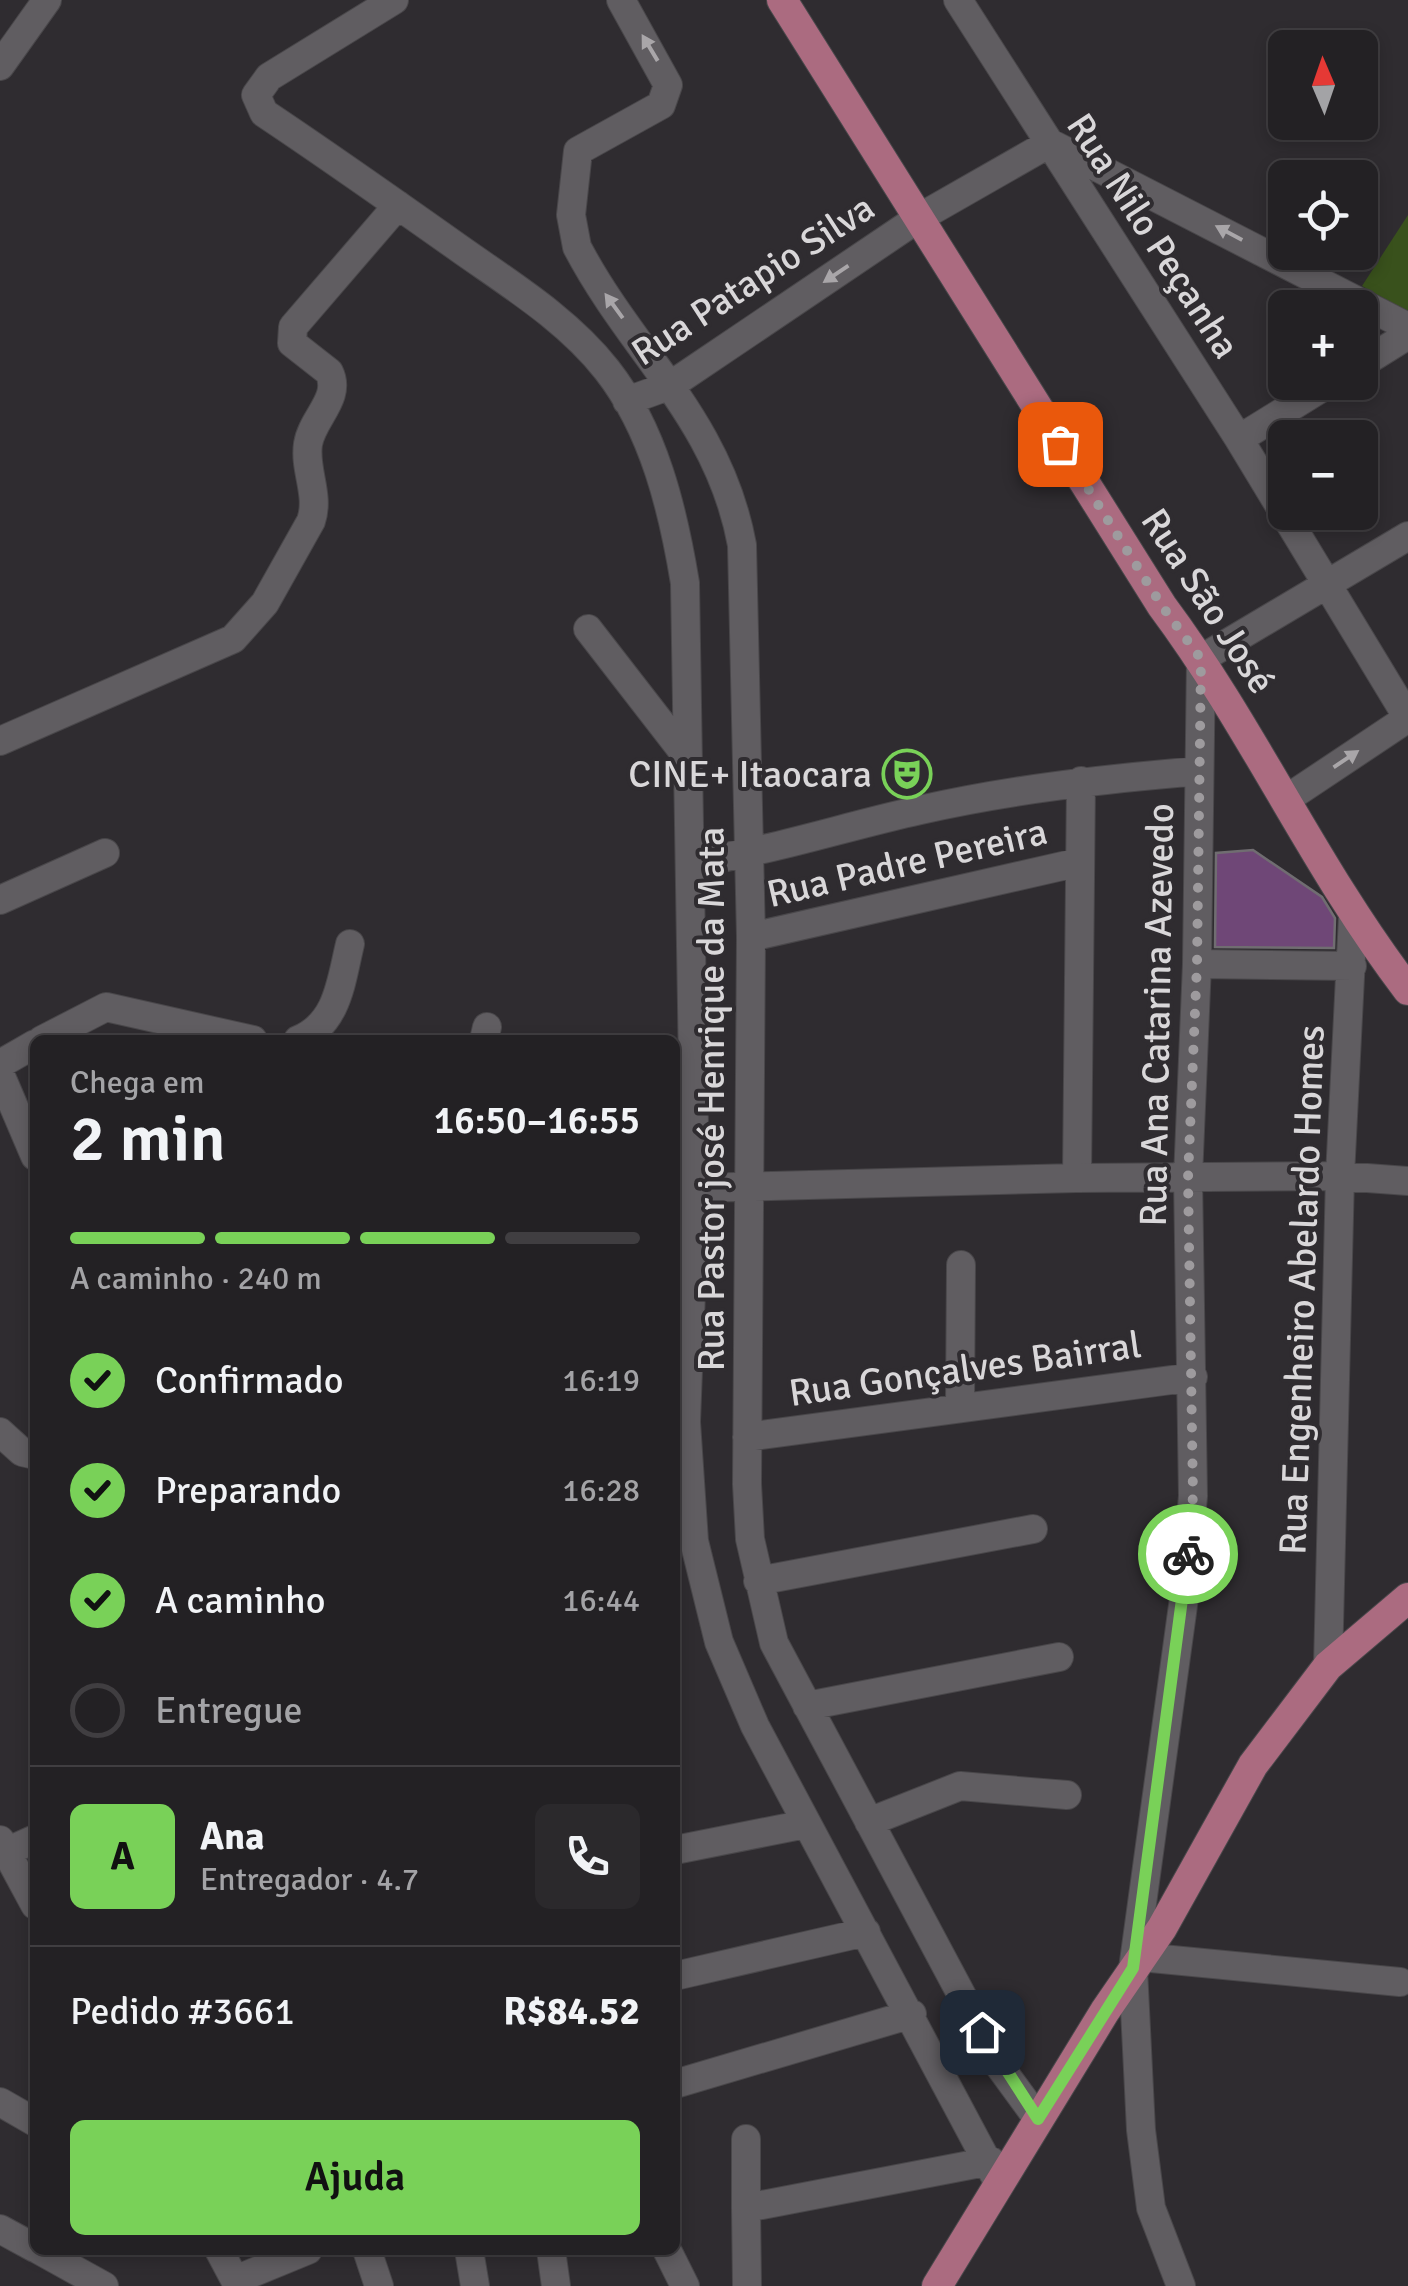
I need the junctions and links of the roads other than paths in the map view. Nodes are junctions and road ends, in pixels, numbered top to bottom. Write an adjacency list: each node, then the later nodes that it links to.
1 (47, 0): 6 (street)
2 (394, 0): 8 (street)
3 (621, 0): 13 (street, Rua Pastor josé Henrique da Mata, one-way to 3)
4 (782, 0): 9 (main road, Rua São José)
5 (958, 0): 7 (street, Rua Nilo Peçanha)
6 (0, 66)
7 (1050, 143): 9 (street, Rua Patapio Silva); 10 (street, one-way to 7); 16 (street, Rua Nilo Peçanha)
8 (398, 205): 15 (street); 22 (street)
9 (917, 219): 13 (street, Rua Patapio Silva, one-way to 13); 20 (main road, Rua São José)
10 (1408, 327)
11 (1408, 336): 12 (street)
12 (1378, 354)
13 (671, 385): 15 (street, Rua Patapio Silva); 28 (street, Rua Pastor josé Henrique da Mata)
14 (1302, 400): 16 (street)
15 (627, 401): 23 (street)
16 (1239, 439): 18 (street, Rua Nilo Peçanha)
17 (1408, 536): 18 (street)
18 (1328, 583): 20 (street); 21 (street, Rua Nilo Peçanha)
19 (588, 629): 23 (street)
20 (1201, 659): 24 (street, Rua Ana Catarina Azevedo); 26 (main road, Rua São José)
21 (1408, 718): 26 (street, one-way to 21)
22 (0, 741)
23 (688, 758): 30 (street)
24 (1199, 770): 25 (street); 35 (street, Rua Ana Catarina Azevedo)
25 (1081, 781): 28 (street); 29 (street)
26 (1285, 800): 32 (main road, Rua São José)
27 (104, 852): 31 (street)
28 (750, 855): 30 (street); 33 (street, Rua Pastor josé Henrique da Mata)
29 (1080, 862): 33 (street, Rua Padre Pereira); 47 (street)
30 (690, 863): 51 (street)
31 (0, 900)
32 (1353, 917): 36 (street, Rua Engenheiro Abelardo Homes); 37 (main road, Rua São José)
33 (751, 937): 50 (street, Rua Pastor josé Henrique da Mata)
34 (350, 944): 40 (street)
35 (1197, 964): 36 (street); 48 (street, Rua Ana Catarina Azevedo)
36 (1352, 966): 46 (street, Rua Engenheiro Abelardo Homes)
37 (1408, 990)
38 (52, 1035): 39 (street)
39 (231, 1035)
40 (306, 1035)
41 (30, 1047): 42 (street)
42 (0, 1064)
43 (0, 1074): 44 (street)
44 (10, 1123): 45 (street)
45 (30, 1149)
46 (1340, 1176): 48 (street); 49 (street); 63 (street, Rua Engenheiro Abelardo Homes)
47 (1077, 1178): 48 (street); 50 (street)
48 (1188, 1178): 53 (street, Rua Ana Catarina Azevedo)
49 (1408, 1181)
50 (752, 1184): 51 (street); 57 (street, Rua Pastor josé Henrique da Mata)
51 (694, 1188): 55 (street)
52 (961, 1265): 54 (street)
53 (1193, 1377): 54 (street, Rua Gonçalves Bairral); 73 (street, Rua Ana Catarina Azevedo)
54 (960, 1406): 57 (street, Rua Gonçalves Bairral)
55 (680, 1423): 67 (street)
56 (0, 1432): 58 (street)
57 (746, 1436): 60 (street, Rua Pastor josé Henrique da Mata)
58 (30, 1454)
59 (1033, 1529): 60 (street)
60 (758, 1581): 64 (street, Rua Pastor josé Henrique da Mata)
61 (1408, 1598): 63 (main road)
62 (1059, 1658): 64 (street)
63 (1328, 1666): 73 (main road)
64 (807, 1706): 66 (street, Rua Pastor josé Henrique da Mata)
65 (1066, 1795): 66 (street)
66 (869, 1822): 80 (street, Rua Pastor josé Henrique da Mata)
67 (806, 1824): 70 (street); 72 (street)
68 (30, 1841): 69 (street)
69 (3, 1846): 71 (street)
70 (680, 1849)
71 (30, 1896)
72 (866, 1932): 74 (street); 76 (street)
73 (1137, 1963): 75 (street); 80 (main road); 101 (street, Rua Ana Catarina Azevedo)
74 (680, 1975)
75 (1400, 1982)
76 (912, 2014): 77 (street); 82 (street)
77 (680, 2083)
78 (0, 2102): 79 (street)
79 (30, 2119)
80 (1038, 2119): 82 (main road)
81 (746, 2139): 83 (street)
82 (994, 2172): 83 (street); 100 (main road)
83 (746, 2208): 99 (street)
84 (0, 2229): 85 (street)
85 (30, 2245)
86 (48, 2255): 94 (street)
87 (222, 2255): 93 (street)
88 (297, 2255): 93 (street)
89 (369, 2255): 95 (street)
90 (470, 2255): 96 (street)
91 (551, 2255): 97 (street)
92 (670, 2255): 98 (street)
93 (236, 2283)
94 (104, 2286)
95 (379, 2286)
96 (475, 2286)
97 (556, 2286)
98 (685, 2286)
99 (747, 2286)
100 (937, 2286)
101 (1181, 2286)

